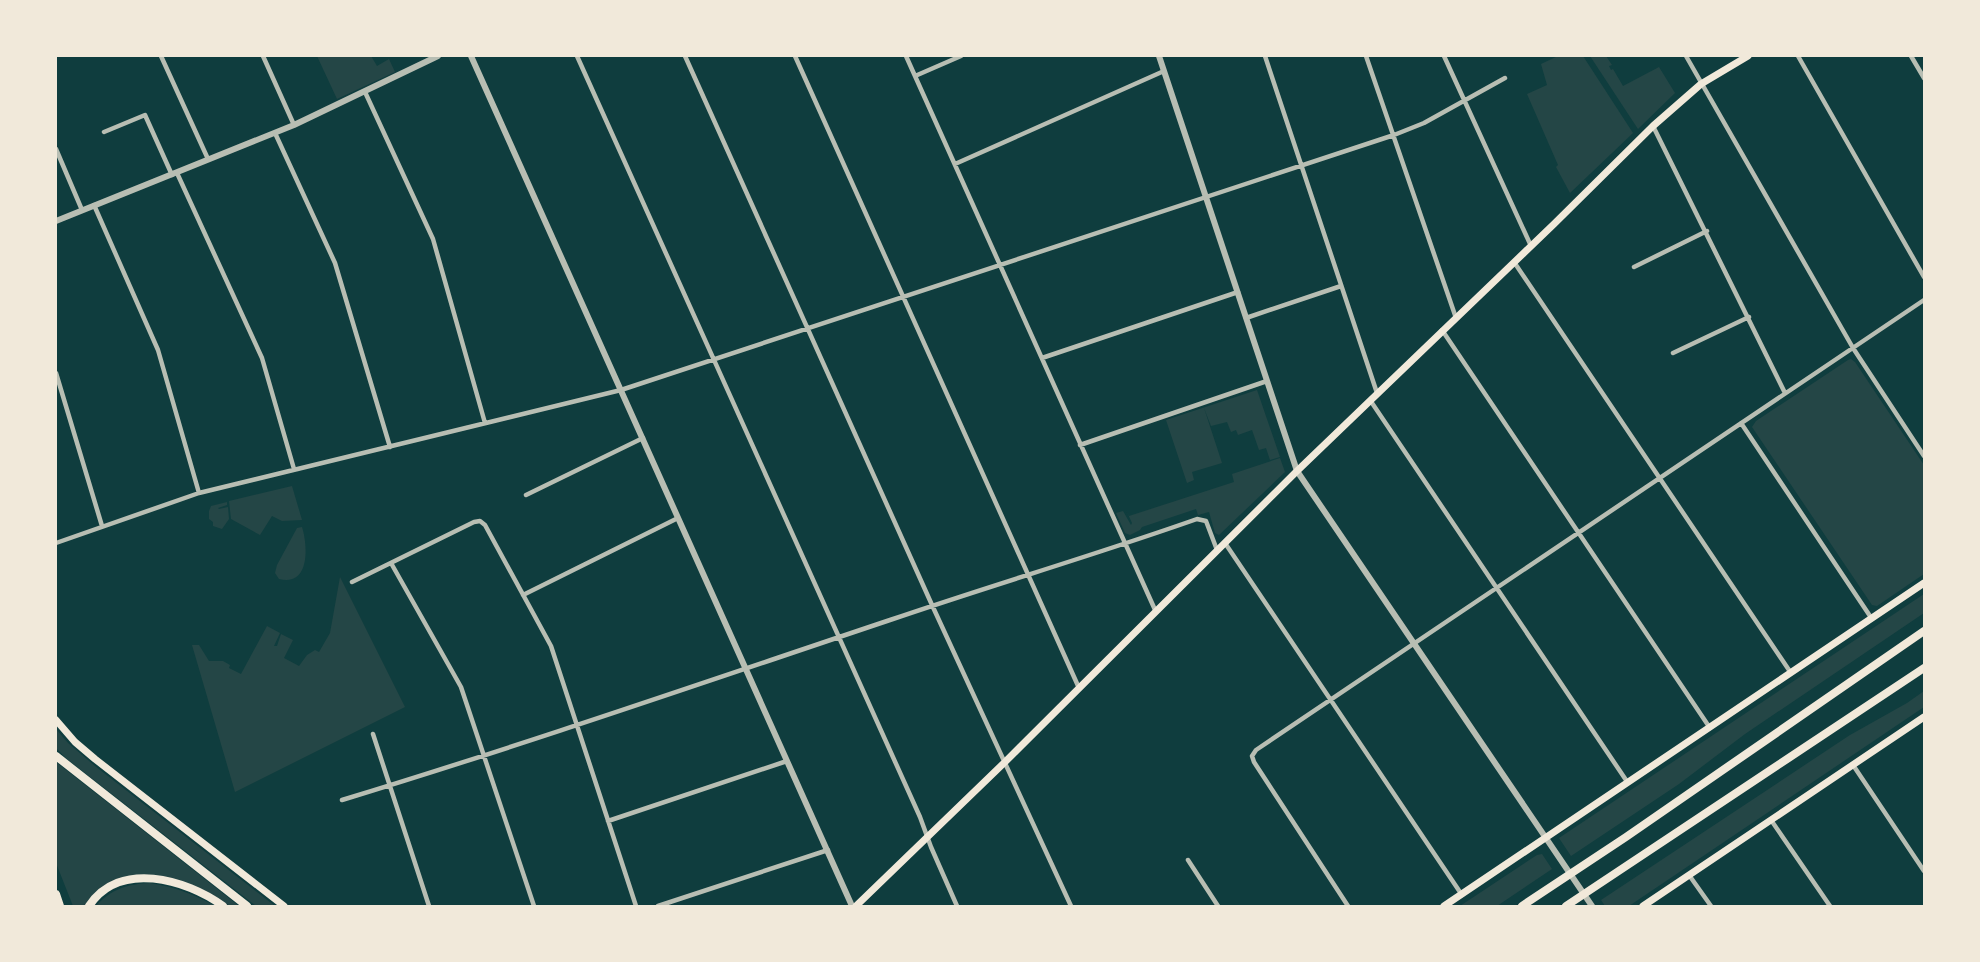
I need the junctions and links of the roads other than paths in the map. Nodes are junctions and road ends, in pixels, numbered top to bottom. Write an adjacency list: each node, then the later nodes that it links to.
1 (161, 56): 31 (street)
2 (263, 56): 25 (street)
3 (438, 56): 23 (street)
4 (471, 56): 60 (street)
5 (577, 56): 57 (street)
6 (685, 56): 52 (street)
7 (795, 56): 47 (street)
8 (906, 56): 19 (street)
9 (961, 56): 19 (street)
10 (1159, 56): 18 (street)
11 (1264, 56): 33 (street)
12 (1366, 56): 29 (street)
13 (1443, 56): 24 (street)
14 (1686, 56): 22 (street)
15 (1748, 56): 22 (main road)
16 (1798, 56): 44 (street)
17 (1911, 56): 21 (street)
18 (1164, 70): 32 (street); 35 (street)
19 (915, 76): 32 (street)
20 (1506, 78): 24 (street)
21 (1924, 78)
22 (1701, 84): 26 (main road); 54 (street)
23 (365, 92): 25 (street); 64 (street)
24 (1464, 101): 29 (street); 40 (street)
25 (294, 125): 28 (street)
26 (1653, 126): 39 (street); 40 (main road)
27 (104, 132): 34 (street)
28 (275, 133): 31 (street); 68 (street)
29 (1394, 135): 33 (street); 51 (street)
30 (56, 149): 37 (street)
31 (208, 159): 34 (street)
32 (955, 164): 42 (street)
33 (1301, 166): 35 (street); 45 (street)
34 (174, 174): 36 (street); 70 (street)
35 (1206, 197): 42 (street); 46 (street)
36 (94, 206): 37 (street); 73 (street)
37 (82, 210): 38 (street)
38 (56, 221)
39 (1707, 231): 43 (street); 49 (street)
40 (1531, 246): 41 (main road)
41 (1514, 262): 51 (main road); 72 (street)
42 (1000, 264): 47 (street); 56 (street)
43 (1634, 267)
44 (1924, 277)
45 (1341, 286): 50 (street); 61 (street)
46 (1238, 292): 50 (street); 56 (street)
47 (904, 296): 52 (street); 83 (street)
48 (1924, 300): 54 (street)
49 (1749, 317): 55 (street); 62 (street)
50 (1246, 318): 59 (street)
51 (1456, 318): 53 (main road)
52 (808, 328): 57 (street); 88 (street)
53 (1443, 330): 61 (main road); 77 (street)
54 (1853, 348): 62 (street); 69 (street)
55 (1673, 353)
56 (1042, 358): 67 (street)
57 (714, 359): 60 (street); 92 (street)
58 (56, 373): 76 (street)
59 (1267, 381): 67 (street); 71 (street)
60 (621, 390): 64 (street); 66 (street)
61 (1377, 393): 63 (main road)
62 (1785, 393): 65 (street)
63 (1370, 400): 71 (main road); 86 (street)
64 (485, 423): 68 (street)
65 (1741, 423): 72 (street); 90 (street)
66 (642, 438): 74 (street); 75 (street)
67 (1080, 445): 80 (street)
68 (390, 447): 70 (street)
69 (1924, 456)
70 (294, 469): 73 (street)
71 (1297, 471): 79 (main road); 93 (street)
72 (1660, 479): 77 (street); 96 (street)
73 (199, 493): 76 (street)
74 (526, 495)
75 (678, 518): 87 (street); 94 (street)
76 (102, 526): 78 (street)
77 (1579, 533): 86 (street); 102 (street)
78 (56, 543)
79 (1225, 543): 81 (main road); 98 (street)
80 (1124, 545): 81 (street); 83 (street); 89 (street)
81 (1217, 550): 89 (main road)
82 (391, 563): 84 (street); 87 (street); 104 (street)
83 (1028, 574): 88 (street); 97 (street)
84 (352, 582)
85 (1924, 583): 90 (main road)
86 (1497, 588): 93 (street); 109 (street)
87 (523, 595): 101 (street)
88 (932, 605): 92 (street); 107 (street)
89 (1155, 612): 97 (main road)
90 (1872, 618): 96 (main road)
91 (1924, 631): 137 (highway)
92 (839, 637): 94 (street); 114 (street)
93 (1414, 644): 98 (street); 115 (street)
94 (746, 668): 101 (street); 106 (street)
95 (1924, 668): 138 (highway)
96 (1791, 673): 102 (main road)
97 (1080, 688): 107 (main road)
98 (1330, 700): 121 (street); 135 (street)
99 (1924, 717): 108 (main road)
100 (56, 720): 126 (main road)
101 (576, 724): 104 (street); 113 (street)
102 (1710, 728): 109 (main road)
103 (373, 734): 110 (street)
104 (482, 755): 110 (street); 128 (street)
105 (56, 756): 125 (highway)
106 (787, 761): 113 (street); 116 (street)
107 (1005, 762): 114 (main road); 133 (street)
108 (1853, 765): 112 (main road); 118 (street)
109 (1628, 783): 115 (main road)
110 (390, 785): 111 (street); 127 (street)
111 (342, 800)
112 (1772, 820): 119 (main road); 142 (street)
113 (608, 821): 129 (street)
114 (928, 838): 131 (main road); 132 (street)
115 (1545, 838): 121 (main road); 139 (street)
116 (828, 850): 130 (street); 131 (street)
117 (1188, 860): 134 (street)
118 (1924, 871)
119 (1689, 875): 140 (main road); 141 (street)
120 (56, 894): 122 (highway)
121 (1462, 894): 136 (main road)
122 (60, 906)
123 (89, 906): 124 (highway)
124 (223, 906)
125 (247, 906)
126 (284, 906)
127 (429, 906)
128 (534, 906)
129 (636, 906)
130 (658, 906)
131 (854, 906)
132 (957, 906)
133 (1071, 906)
134 (1218, 906)
135 (1348, 906)
136 (1444, 906)
137 (1522, 906)
138 (1566, 906)
139 (1592, 906)
140 (1643, 906)
141 (1711, 906)
142 (1830, 906)

